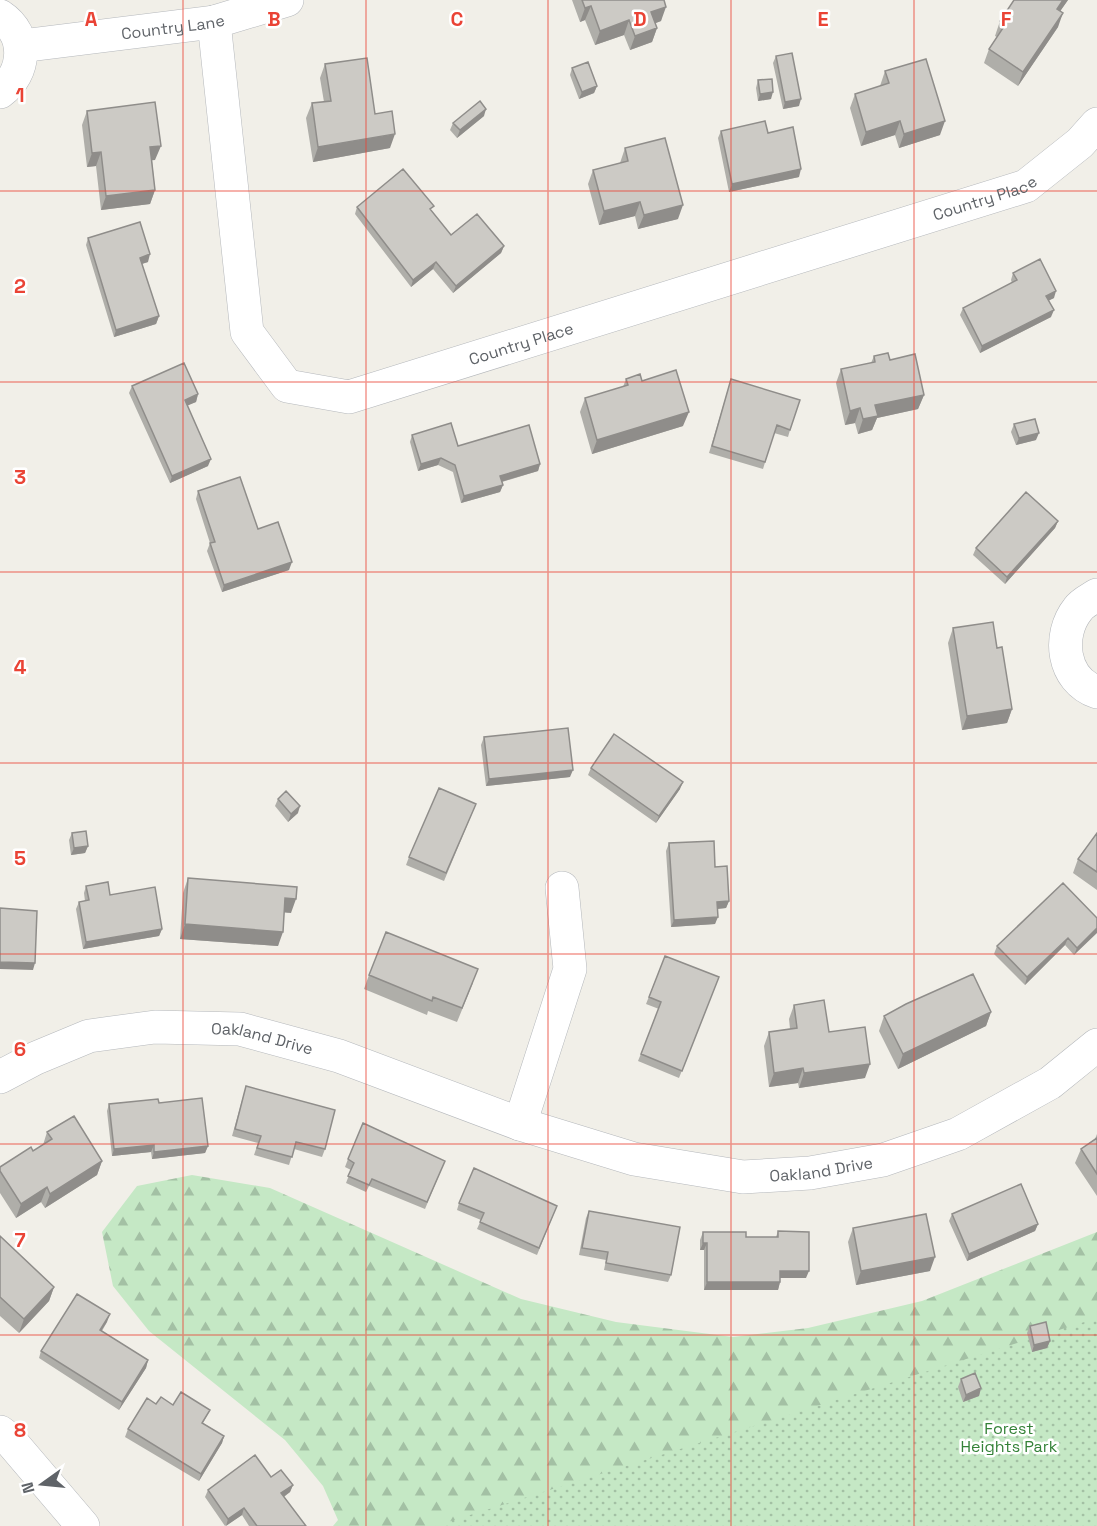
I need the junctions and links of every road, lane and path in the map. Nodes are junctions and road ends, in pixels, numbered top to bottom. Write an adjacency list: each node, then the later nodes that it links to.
1 (287, 0): 3 (street, Country Lane)
2 (0, 16): 4 (street)
3 (214, 22): 4 (street, Country Lane); 6 (street, Country Place)
4 (21, 46): 5 (street)
5 (0, 92)
6 (1097, 124)
7 (1097, 595): 8 (street)
8 (1097, 692)
9 (562, 888): 12 (street)
10 (1097, 1045): 12 (street, Oakland Drive)
11 (0, 1077): 12 (street, Oakland Drive)
12 (520, 1124)
13 (0, 1431): 14 (street)
14 (83, 1526)

